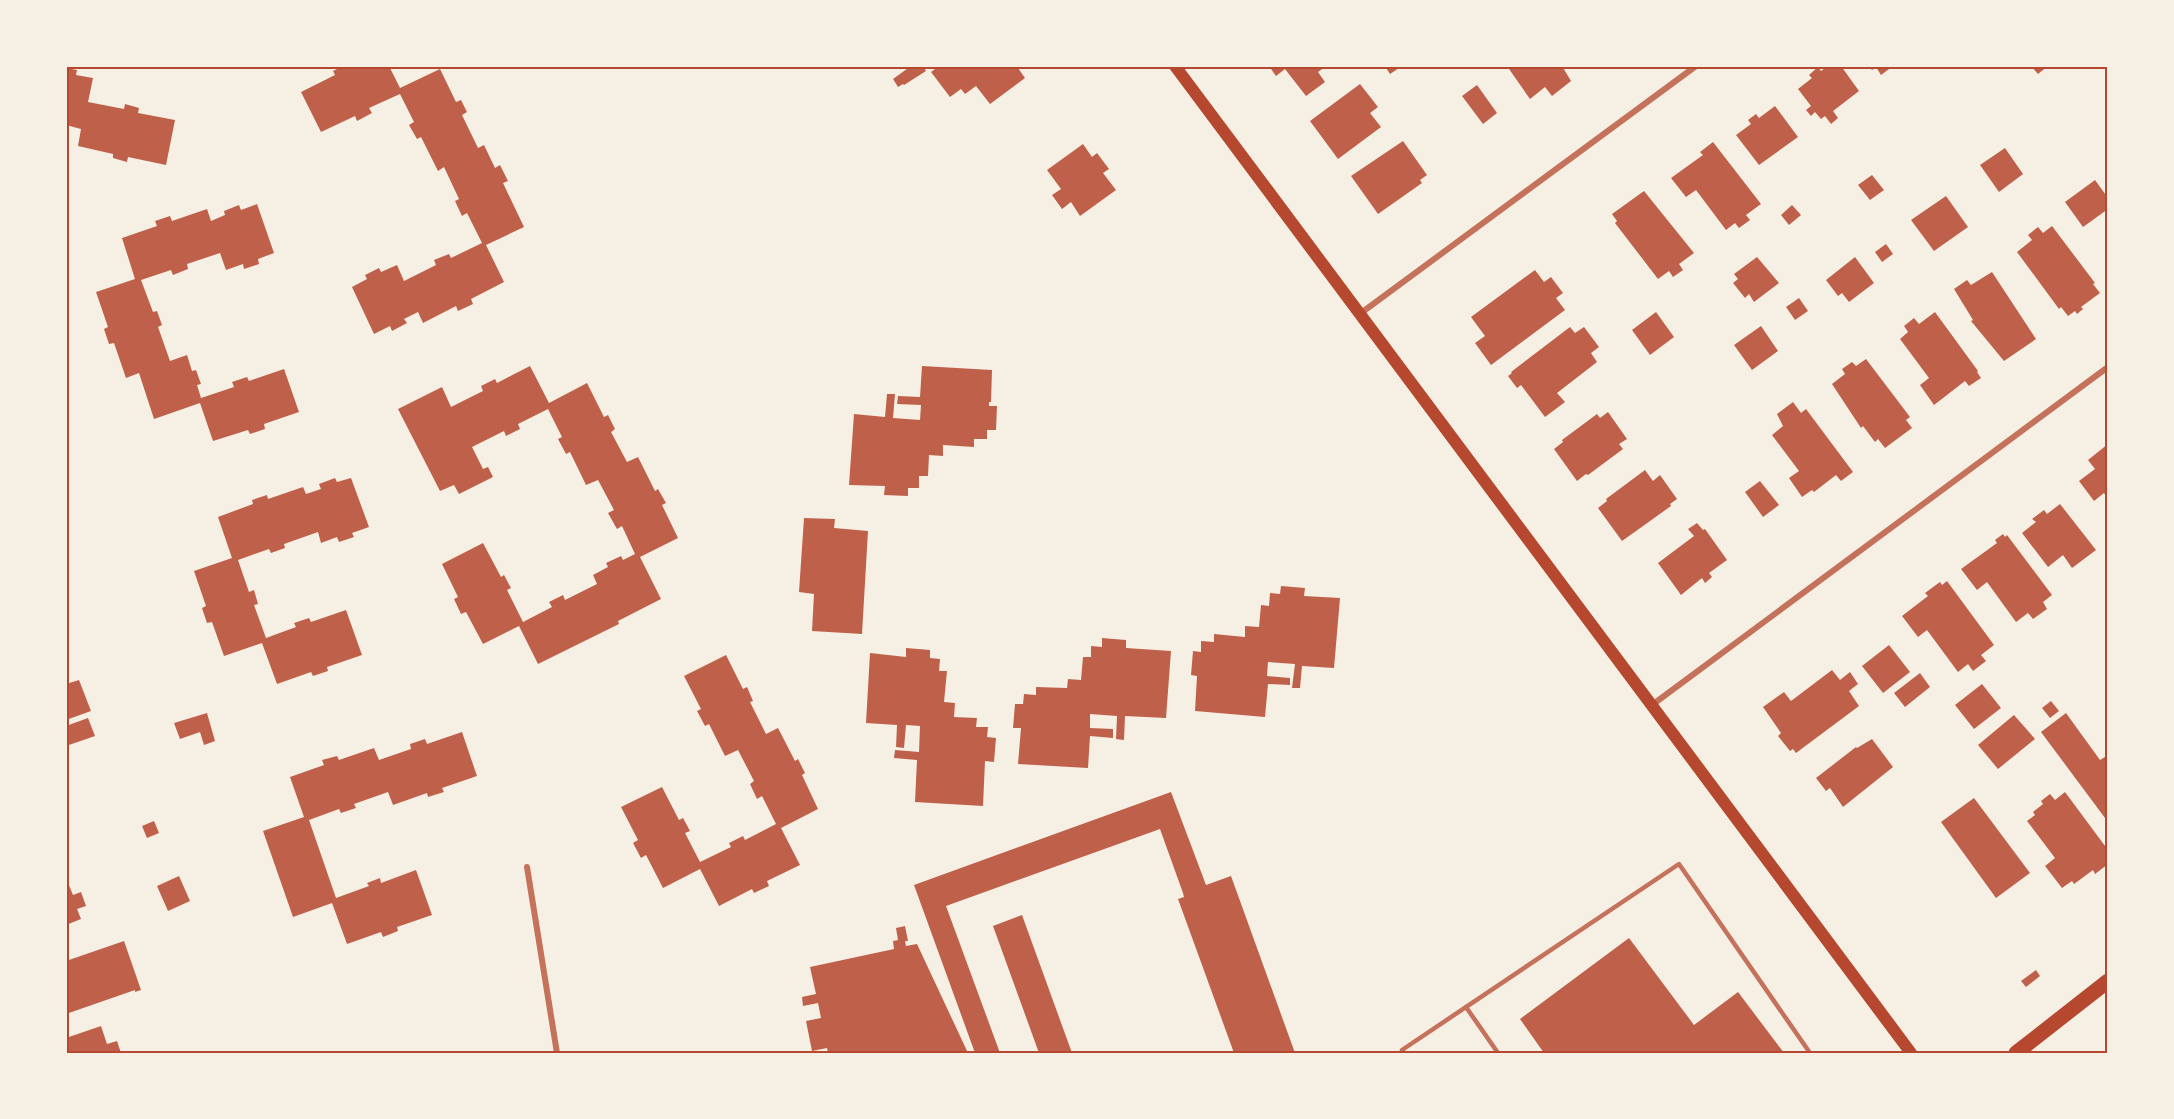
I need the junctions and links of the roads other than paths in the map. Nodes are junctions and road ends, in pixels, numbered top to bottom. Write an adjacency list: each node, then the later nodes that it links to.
1 (1175, 66): 3 (main road)
2 (1696, 66): 3 (street)
3 (1361, 313): 5 (main road)
4 (2108, 367): 5 (street)
5 (1651, 705): 13 (main road)
6 (527, 867): 9 (street)
7 (2108, 981): 14 (main road)
8 (1466, 1007): 10 (lane); 11 (lane); 12 (lane)
9 (557, 1053)
10 (1404, 1053)
11 (1498, 1053)
12 (1810, 1053)
13 (1911, 1053)
14 (2016, 1053)

